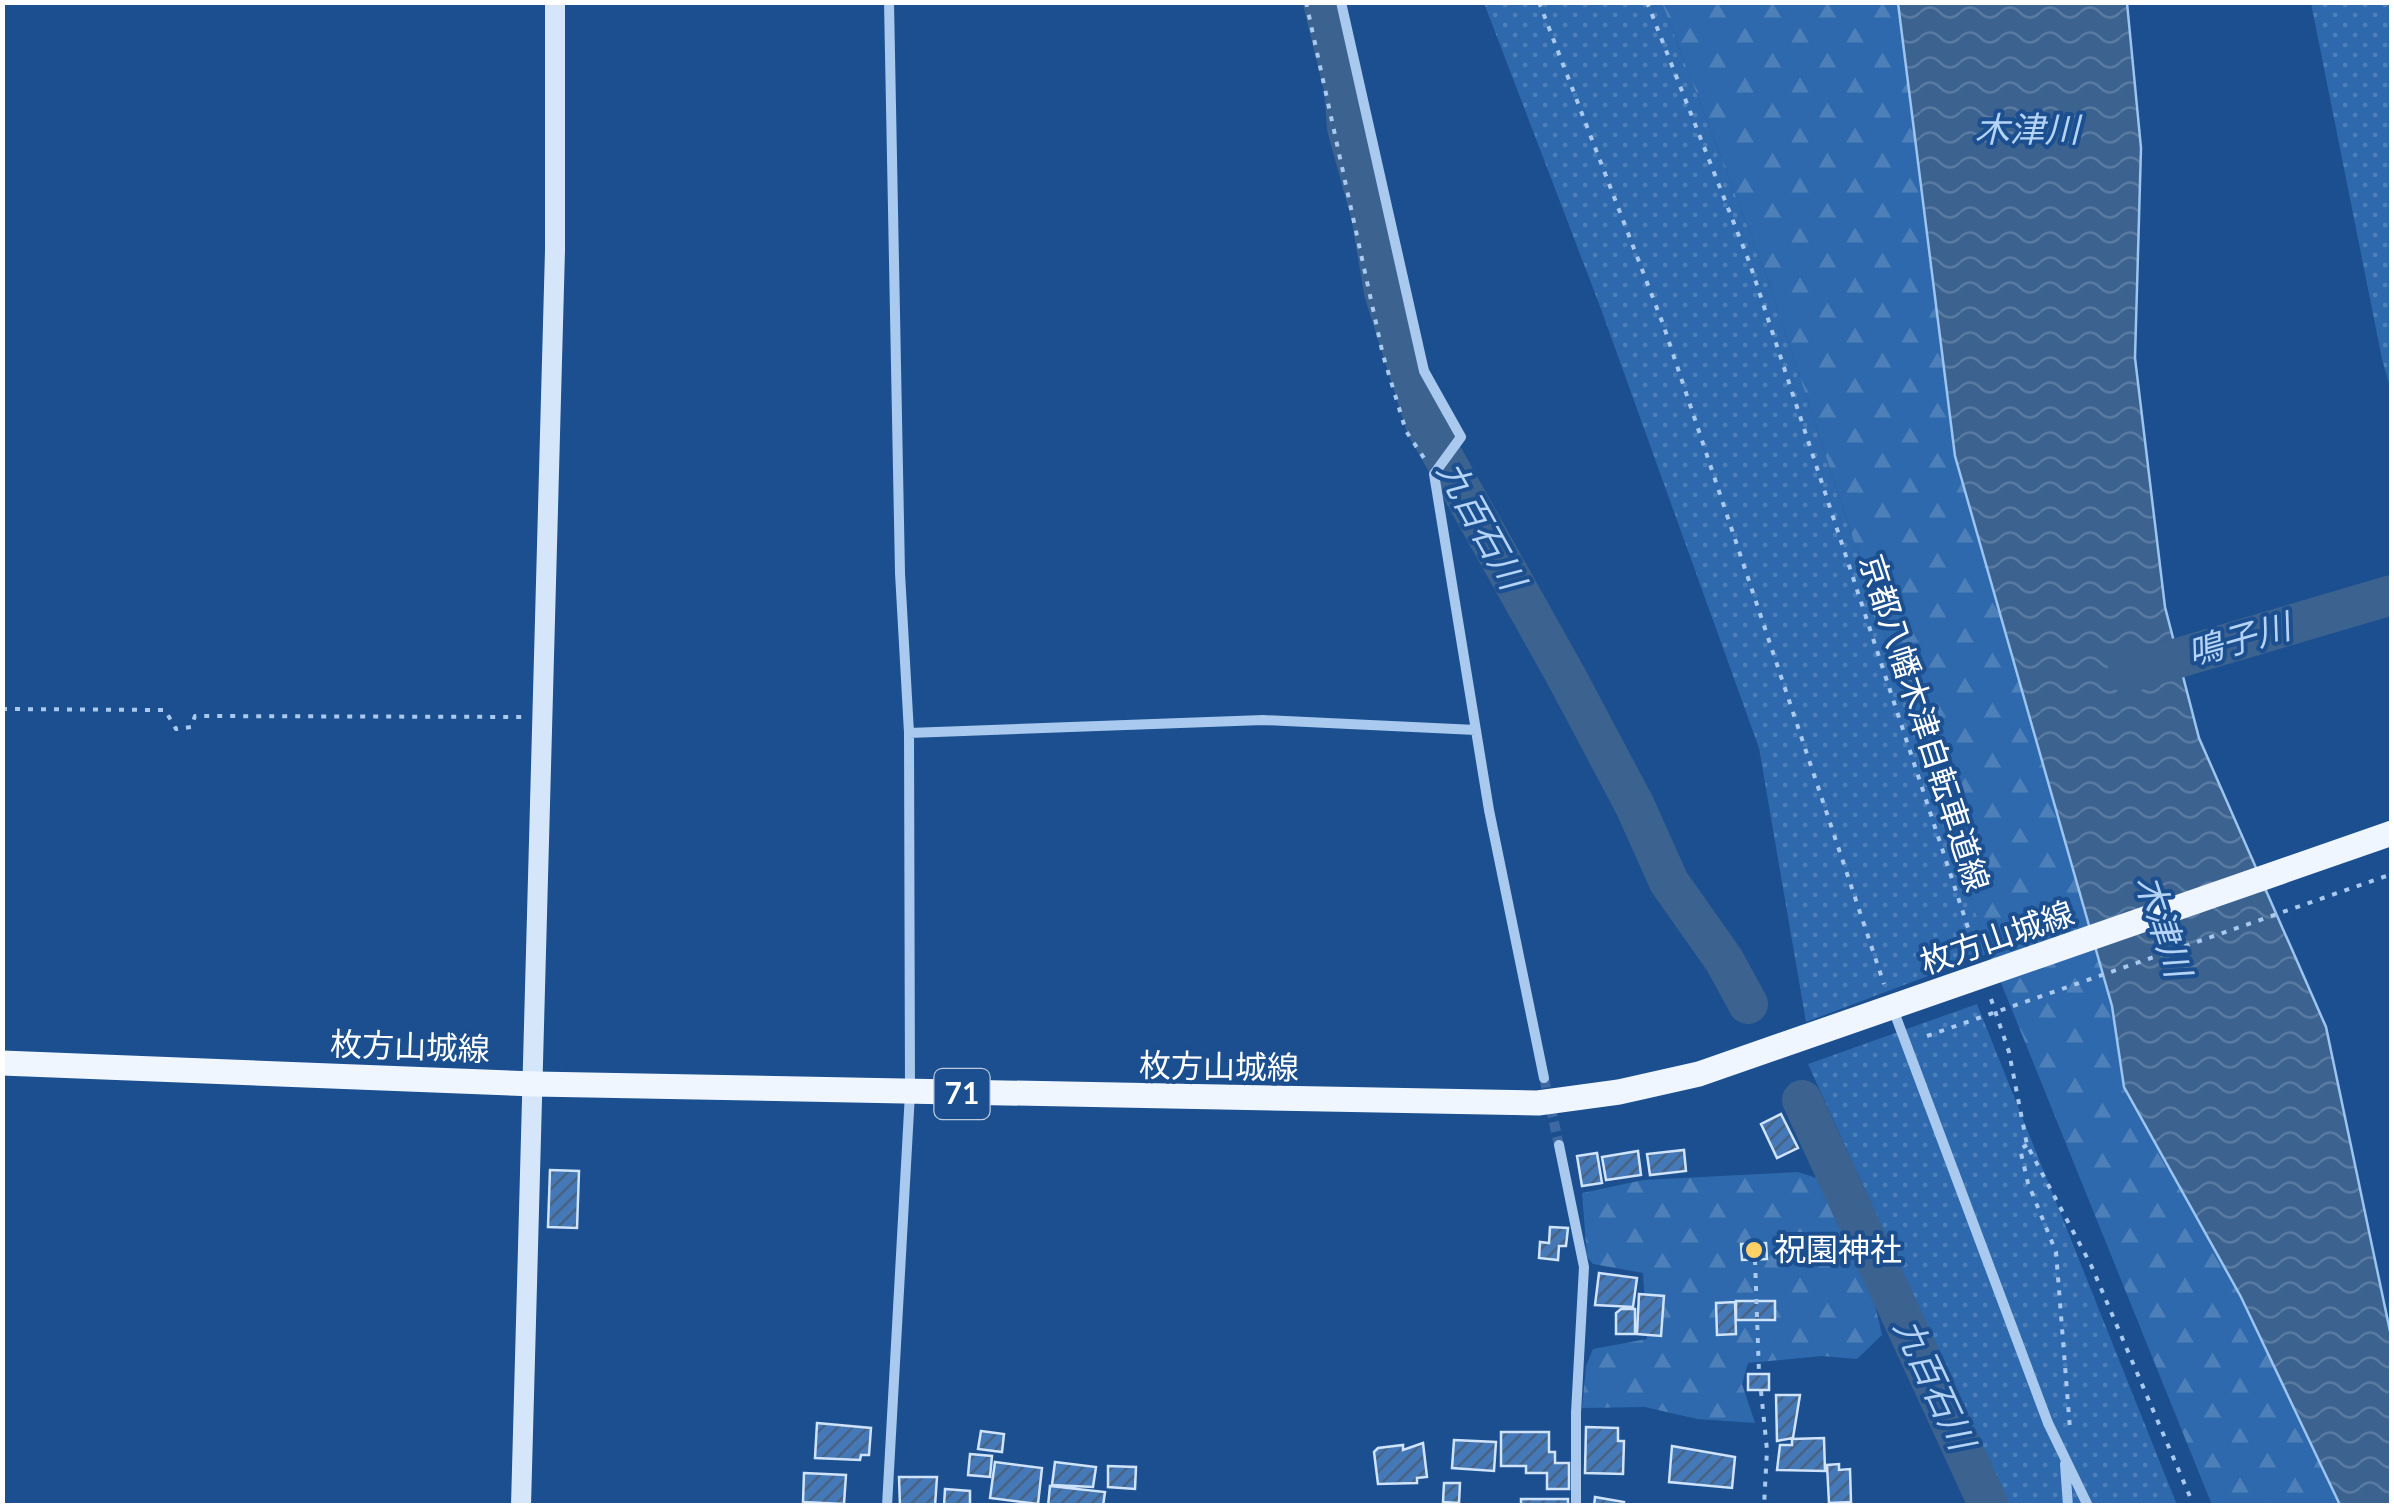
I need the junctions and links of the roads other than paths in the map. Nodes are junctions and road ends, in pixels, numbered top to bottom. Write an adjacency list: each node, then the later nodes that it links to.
1 (555, 2): 10 (street)
2 (888, 2): 5 (street)
3 (1340, 2): 4 (street)
4 (1476, 730): 5 (street); 9 (street)
5 (909, 733): 11 (street)
6 (2392, 834): 7 (main road, 枚方山城線 / 71)
7 (1901, 1006): 11 (main road, 枚方山城線 / 71); 13 (street)
8 (2, 1063): 10 (main road, 枚方山城線 / 71)
9 (1544, 1078)
10 (536, 1084): 11 (main road, 枚方山城線 / 71); 14 (street)
11 (910, 1092): 15 (street)
12 (1559, 1145): 16 (street)
13 (2064, 1458): 17 (street); 18 (street)
14 (522, 1506)
15 (887, 1506)
16 (1576, 1506)
17 (2068, 1506)
18 (2088, 1506)

